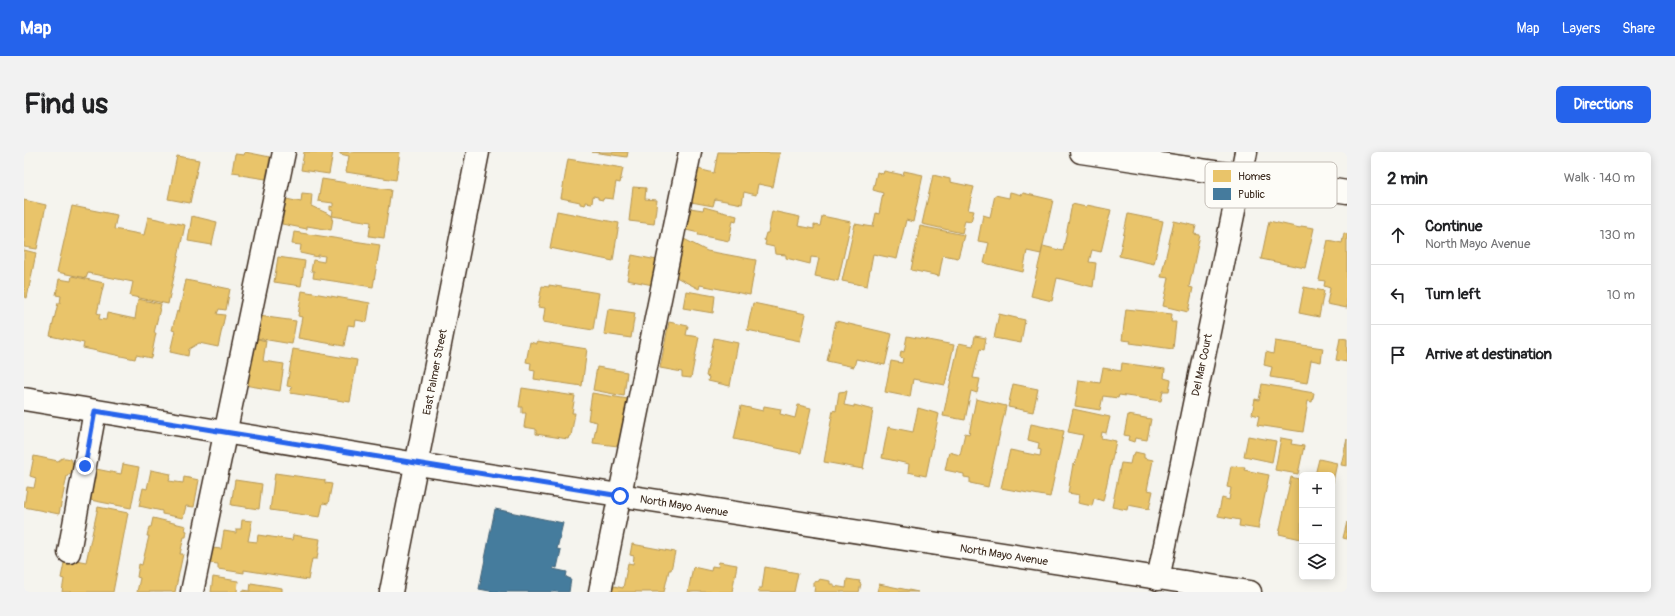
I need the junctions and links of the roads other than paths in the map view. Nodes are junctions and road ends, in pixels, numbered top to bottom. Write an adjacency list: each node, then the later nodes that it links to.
1 (284, 152): 13 (street)
2 (478, 152): 14 (street, East Palmer Street)
3 (690, 152): 15 (street)
4 (1081, 152): 7 (street)
5 (1246, 152): 6 (street, Del Mar Court)
6 (1244, 162)
7 (1205, 171)
8 (1337, 190): 9 (street)
9 (1347, 192)
10 (1234, 208): 17 (street, Del Mar Court)
11 (24, 399): 12 (street, North Mayo Avenue)
12 (95, 411): 13 (street, North Mayo Avenue); 16 (street)
13 (226, 433): 14 (street, North Mayo Avenue); 18 (street)
14 (417, 464): 15 (street, North Mayo Avenue); 19 (street, East Palmer Street)
15 (620, 496): 17 (street, North Mayo Avenue); 20 (street)
16 (69, 552)
17 (1158, 579): 21 (street, North Mayo Avenue)
18 (192, 592)
19 (391, 592)
20 (600, 592)
21 (1250, 592)

